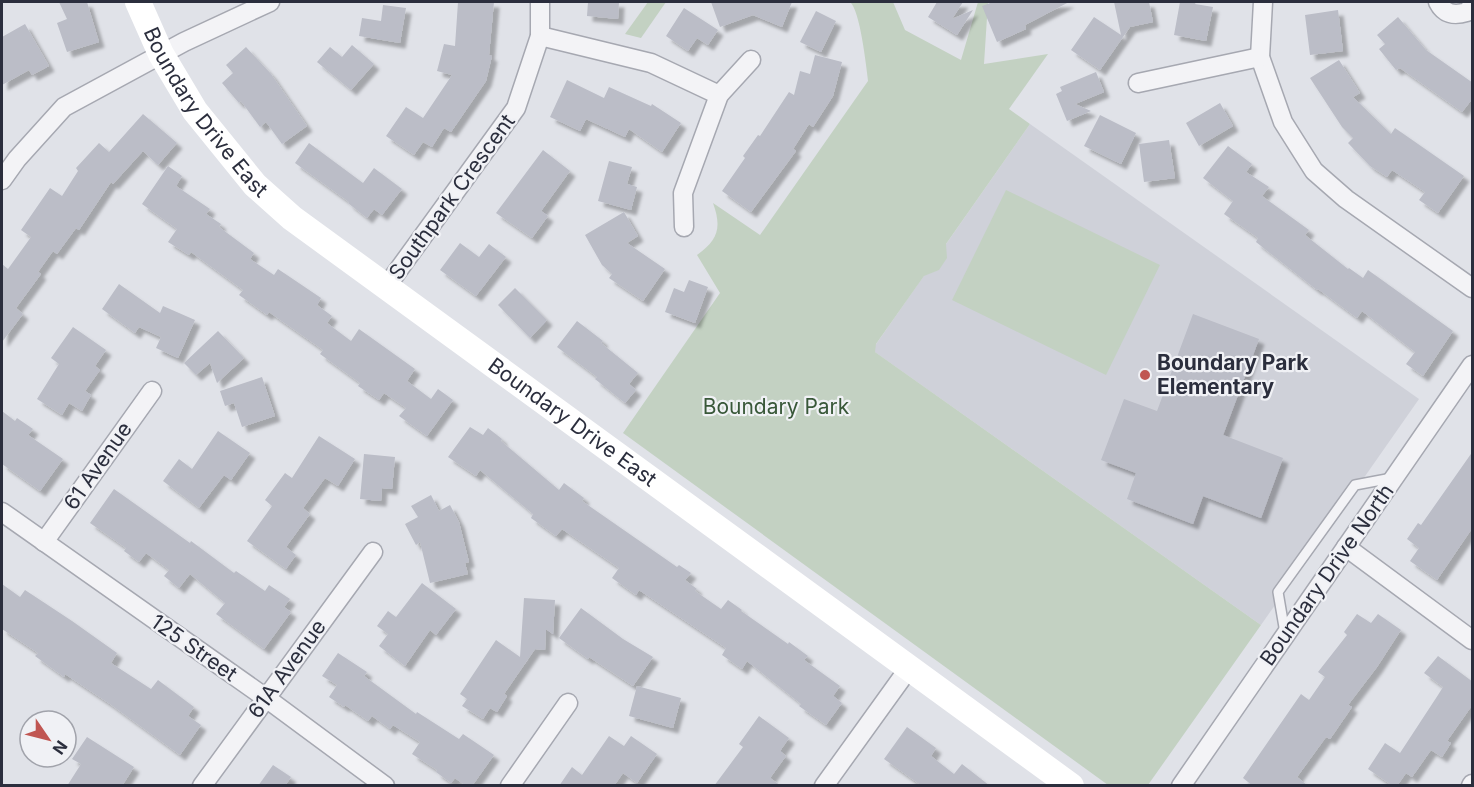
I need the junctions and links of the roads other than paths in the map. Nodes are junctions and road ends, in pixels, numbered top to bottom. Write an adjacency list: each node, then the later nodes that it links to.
1 (138, 2): 8 (street, Boundary Drive East)
2 (270, 2): 8 (street)
3 (540, 2): 7 (street, Southpark Crescent)
4 (1263, 2): 9 (street)
5 (1438, 2): 6 (street)
6 (1473, 6)
7 (540, 36): 12 (street); 15 (street, Southpark Crescent)
8 (161, 54): 13 (street); 15 (street, Boundary Drive East)
9 (1260, 57): 11 (street); 16 (street)
10 (751, 60): 12 (street)
11 (1138, 83)
12 (719, 95): 14 (street)
13 (2, 180)
14 (684, 227)
15 (386, 287): 26 (street, Boundary Drive East)
16 (1473, 288)
17 (1473, 365): 19 (street, Boundary Drive North)
18 (152, 391): 21 (street, 61 Avenue)
19 (1394, 477): 22 (street, Boundary Drive North); 24 (lane)
20 (2, 512): 21 (street, 125 Street)
21 (44, 542): 27 (street, 125 Street)
22 (1346, 547): 24 (street, Boundary Drive North); 25 (street)
23 (373, 552): 27 (street, 61A Avenue)
24 (1285, 634): 34 (street, Boundary Drive North)
25 (1473, 640)
26 (909, 668): 32 (street); 33 (street, Boundary Drive East)
27 (266, 698): 29 (street, 61A Avenue); 30 (street, 125 Street)
28 (568, 703): 31 (street)
29 (202, 786)
30 (385, 786)
31 (510, 786)
32 (824, 786)
33 (1071, 786)
34 (1181, 786)

